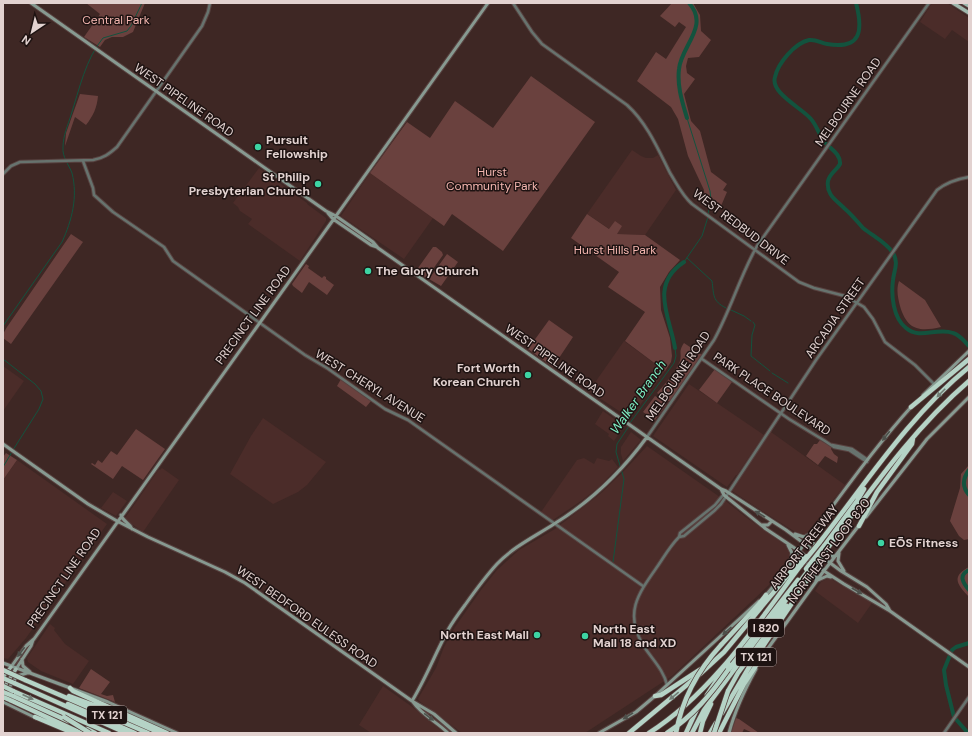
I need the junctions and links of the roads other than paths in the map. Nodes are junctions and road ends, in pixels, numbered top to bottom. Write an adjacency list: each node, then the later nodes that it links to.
1 (31, 3): 10 (main road, WEST PIPELINE ROAD)
2 (210, 3): 10 (street)
3 (488, 3): 16 (main road, PRECINCT LINE ROAD)
4 (513, 3): 17 (street, WEST REDBUD DRIVE)
5 (929, 3): 17 (street, MELBOURNE ROAD)
6 (953, 3): 9 (main road)
7 (964, 3): 8 (main road)
8 (969, 6)
9 (969, 13)
10 (156, 91): 11 (street); 16 (main road, WEST PIPELINE ROAD)
11 (83, 160): 13 (street); 19 (street, WEST CHERYL AVENUE)
12 (3, 166): 13 (street)
13 (7, 169): 14 (street)
14 (3, 174)
15 (969, 177): 18 (street, ARCADIA STREET)
16 (334, 218): 19 (main road, PRECINCT LINE ROAD); 29 (main road, WEST PIPELINE ROAD)
17 (755, 249): 18 (street, WEST REDBUD DRIVE); 21 (street, MELBOURNE ROAD)
18 (857, 302): 25 (street, WEST REDBUD DRIVE); 28 (street, ARCADIA STREET)
19 (259, 322): 35 (main road, PRECINCT LINE ROAD); 38 (street, WEST CHERYL AVENUE)
20 (969, 351): 25 (main road, NORTHEAST LOOP 820)
21 (702, 359): 28 (street, PARK PLACE BOULEVARD); 29 (street, MELBOURNE ROAD)
22 (969, 359): 27 (highway)
23 (969, 367): 33 (highway, AIRPORT FREEWAY / I 820, one-way to 33)
24 (969, 381): 30 (highway, AIRPORT FREEWAY)
25 (934, 384): 27 (main road, NORTHEAST LOOP 820)
26 (969, 397): 40 (main road, NORTHEAST LOOP 820)
27 (911, 407): 32 (main road, NORTHEAST LOOP 820, one-way to 32)
28 (780, 413): 32 (street, PARK PLACE BOULEVARD); 34 (street, ARCADIA STREET)
29 (647, 437): 34 (main road, WEST PIPELINE ROAD); 38 (main road, MELBOURNE ROAD)
30 (913, 437): 40 (highway); 46 (highway, AIRPORT FREEWAY)
31 (3, 444): 36 (main road, WEST BEDFORD EULESS ROAD)
32 (867, 461): 43 (main road, NORTHEAST LOOP 820)
33 (874, 472): 46 (highway); 51 (highway, AIRPORT FREEWAY / I 820, bridge)
34 (726, 494): 37 (main road, WEST PIPELINE ROAD, one-way to 34); 39 (main road, WEST PIPELINE ROAD); 58 (street)
35 (121, 515): 36 (main road, PRECINCT LINE ROAD); 41 (main road)
36 (117, 521): 41 (main road, WEST BEDFORD EULESS ROAD); 61 (main road, PRECINCT LINE ROAD)
37 (772, 521): 39 (main road); 42 (main road, WEST PIPELINE ROAD)
38 (555, 524): 58 (street, WEST CHERYL AVENUE); 87 (main road, MELBOURNE ROAD)
39 (760, 524): 44 (main road, WEST PIPELINE ROAD)
40 (859, 526): 48 (main road, NORTHEAST LOOP 820)
41 (132, 529): 87 (main road, WEST BEDFORD EULESS ROAD)
42 (786, 530): 43 (main road); 45 (main road, WEST PIPELINE ROAD)
43 (813, 532): 45 (main road, NORTHEAST LOOP 820); 48 (main road)
44 (787, 543): 47 (main road, WEST PIPELINE ROAD); 50 (main road)
45 (804, 543): 47 (main road, NORTHEAST LOOP 820); 49 (main road, WEST PIPELINE ROAD)
46 (826, 547): 54 (highway, bridge); 54 (highway, AIRPORT FREEWAY / TX 121, bridge)
47 (799, 551): 50 (main road, NORTHEAST LOOP 820); 53 (main road, WEST PIPELINE ROAD)
48 (839, 553): 49 (main road, NORTHEAST LOOP 820); 55 (main road)
49 (830, 562): 53 (main road, NORTHEAST LOOP 820); 55 (main road, WEST PIPELINE ROAD)
50 (789, 564): 52 (main road, NORTHEAST LOOP 820)
51 (800, 564): 62 (highway); 64 (highway, AIRPORT FREEWAY / I 820)
52 (787, 568): 57 (main road); 59 (main road, NORTHEAST LOOP 820)
53 (824, 571): 56 (main road, WEST PIPELINE ROAD); 57 (main road, NORTHEAST LOOP 820)
54 (808, 572): 81 (highway, I 820); 110 (highway, bridge); 115 (highway, AIRPORT FREEWAY / TX 121); 116 (highway, bridge)
55 (844, 573): 60 (main road, WEST PIPELINE ROAD)
56 (836, 579): 57 (main road); 60 (main road, WEST PIPELINE ROAD, one-way to 60)
57 (816, 581): 63 (main road, NORTHEAST LOOP 820)
58 (643, 586): 74 (street)
59 (766, 595): 75 (main road, NORTHEAST LOOP 820, one-way to 75); 111 (highway, bridge)
60 (890, 611): 67 (main road)
61 (34, 639): 65 (main road, PRECINCT LINE ROAD); 68 (main road, PRECINCT LINE ROAD, one-way to 68)
62 (731, 644): 83 (highway); 108 (highway, one-way to 108)
63 (766, 650): 117 (highway); 118 (main road, NORTHEAST LOOP 820)
64 (734, 654): 109 (highway, AIRPORT FREEWAY / TX 121); 112 (highway, I 820)
65 (22, 659): 69 (main road, PRECINCT LINE ROAD); 72 (main road)
66 (3, 663): 68 (main road)
67 (969, 666)
68 (11, 667): 69 (main road); 73 (main road, PRECINCT LINE ROAD)
69 (16, 669): 71 (main road); 77 (main road, PRECINCT LINE ROAD)
70 (3, 670): 80 (highway, TX 121, bridge)
71 (27, 673): 72 (main road); 86 (main road)
72 (35, 675): 78 (main road)
73 (3, 678): 84 (highway, bridge)
74 (665, 678): 75 (street); 76 (street)
75 (675, 678): 76 (main road, NORTHEAST LOOP 820)
76 (667, 685): 83 (main road)
77 (3, 687): 89 (highway, one-way to 89, bridge)
78 (70, 688): 102 (highway); 103 (main road)
79 (3, 692): 86 (highway, TX 121, bridge)
80 (54, 692): 100 (highway, TX 121); 101 (highway)
81 (714, 695): 113 (highway, I 820); 114 (highway)
82 (3, 696): 86 (highway, bridge)
83 (655, 696): 107 (main road, one-way to 107)
84 (45, 697): 98 (highway); 99 (highway)
85 (969, 697): 119 (street)
86 (10, 700): 88 (main road); 90 (main road); 92 (highway); 96 (highway, TX 121)
87 (412, 701): 91 (main road, WEST BEDFORD EULESS ROAD, one-way to 91); 106 (main road, WEST BEDFORD EULESS ROAD)
88 (3, 702)
89 (43, 704): 95 (highway, bridge); 97 (highway)
90 (35, 717): 92 (highway); 93 (main road)
91 (442, 727): 104 (main road); 105 (main road, WEST BEDFORD EULESS ROAD)
92 (74, 731): 94 (highway)
93 (68, 733)
94 (81, 733)
95 (90, 733)
96 (95, 733)
97 (109, 733)
98 (126, 733)
99 (135, 733)
100 (148, 733)
101 (160, 733)
102 (167, 733)
103 (177, 733)
104 (445, 733)
105 (448, 733)
106 (456, 733)
107 (599, 733)
108 (629, 733)
109 (649, 733)
110 (667, 733)
111 (676, 733)
112 (686, 733)
113 (692, 733)
114 (700, 733)
115 (708, 733)
116 (714, 733)
117 (719, 733)
118 (729, 733)
119 (944, 733)

